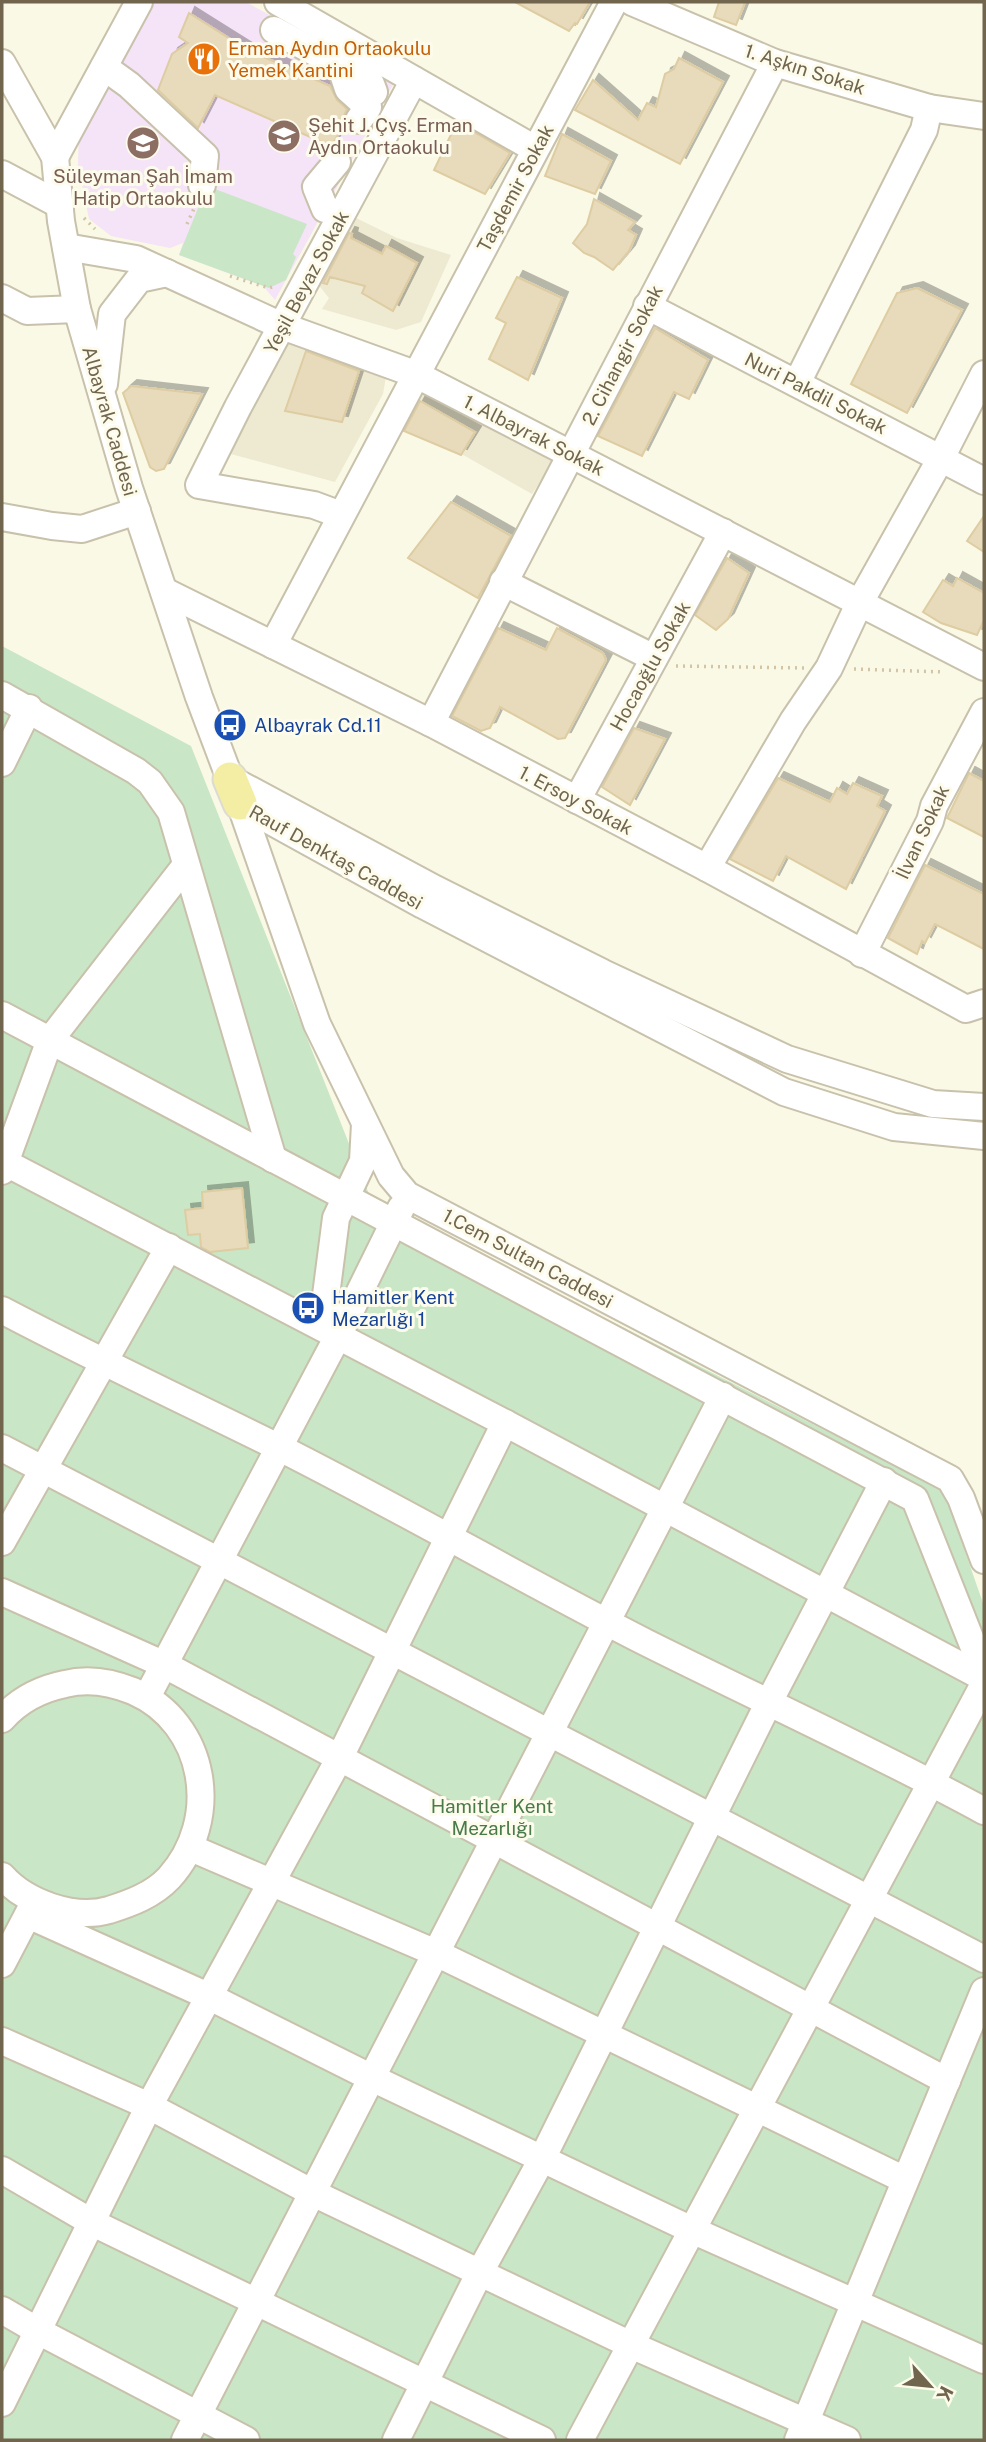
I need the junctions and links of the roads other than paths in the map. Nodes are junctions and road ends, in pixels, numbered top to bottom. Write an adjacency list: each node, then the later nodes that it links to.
1 (139, 2): 9 (street)
2 (278, 2): 6 (street)
3 (614, 2): 15 (street, Taşdemir Sokak)
4 (632, 2): 8 (street, 1. Aşkın Sokak)
5 (274, 30): 6 (street)
6 (352, 58): 10 (street); 11 (street); 14 (street)
7 (2, 63): 16 (street, Albayrak Caddesi)
8 (775, 63): 12 (street, 1. Aşkın Sokak); 25 (street, 2. Cihangir Sokak)
9 (104, 67): 16 (street); 19 (street)
10 (414, 80): 15 (street); 27 (street, Yeşil Beyaz Sokak)
11 (373, 92)
12 (929, 107): 13 (street, 1. Aşkın Sokak); 30 (street)
13 (984, 117)
14 (359, 120)
15 (535, 149): 28 (street, Taşdemir Sokak)
16 (55, 157): 20 (street, Albayrak Caddesi)
17 (337, 162): 21 (street)
18 (2, 174): 20 (street)
19 (202, 185)
20 (60, 205): 22 (street, Albayrak Caddesi)
21 (325, 209)
22 (66, 247): 23 (street, 1. Albayrak Sokak); 26 (street, Albayrak Caddesi)
23 (167, 273): 27 (street, 1. Albayrak Sokak); 31 (street)
24 (2, 298): 26 (street)
25 (646, 306): 30 (street, Nuri Pakdil Sokak); 32 (street, 2. Cihangir Sokak)
26 (77, 309): 31 (street, Albayrak Caddesi)
27 (282, 326): 28 (street, 1. Albayrak Sokak); 36 (street, Yeşil Beyaz Sokak)
28 (415, 374): 32 (street, 1. Albayrak Sokak); 36 (street, Taşdemir Sokak)
29 (984, 374): 33 (street)
30 (797, 383): 33 (street, Nuri Pakdil Sokak)
31 (102, 396): 35 (street, Albayrak Caddesi)
32 (570, 454): 38 (street, 1. Albayrak Sokak); 39 (street, 2. Cihangir Sokak)
33 (941, 458): 34 (street, Nuri Pakdil Sokak); 41 (street)
34 (984, 481)
35 (137, 511): 37 (street); 40 (street, Albayrak Caddesi)
36 (341, 515): 42 (street, Taşdemir Sokak)
37 (2, 517)
38 (723, 533): 41 (street, 1. Albayrak Sokak); 43 (street, Hocaoğlu Sokak)
39 (503, 582): 43 (street); 48 (street, 2. Cihangir Sokak)
40 (164, 591): 42 (street, 1. Ersoy Sokak); 50 (street, Albayrak Caddesi)
41 (859, 604): 44 (street, 1. Albayrak Sokak); 53 (street)
42 (273, 645): 48 (street, 1. Ersoy Sokak)
43 (654, 659): 51 (street, Hocaoğlu Sokak)
44 (984, 667)
45 (2, 695): 46 (street)
46 (29, 708): 49 (street); 52 (street)
47 (984, 712): 54 (street, İlvan Sokak)
48 (430, 723): 51 (street, 1. Ersoy Sokak)
49 (2, 763)
50 (235, 791): 58 (street, Rauf Denktaş Caddesi); 59 (street, 1.Cem Sultan Caddesi); 60 (street, Rauf Denktaş Caddesi)
51 (577, 800): 53 (street, 1. Ersoy Sokak)
52 (186, 865): 57 (street); 61 (street)
53 (707, 868): 54 (street, 1. Ersoy Sokak)
54 (862, 954): 55 (street, 1. Ersoy Sokak)
55 (984, 1003)
56 (2, 1015): 57 (street)
57 (50, 1040): 61 (street); 62 (street)
58 (984, 1107)
59 (365, 1122): 63 (street, 1.Cem Sultan Caddesi); 64 (street)
60 (984, 1136)
61 (273, 1159): 64 (street)
62 (3, 1165): 66 (street)
63 (407, 1195): 65 (street); 80 (street, 1.Cem Sultan Caddesi)
64 (345, 1198): 65 (street); 68 (street)
65 (393, 1224): 68 (street); 70 (street)
66 (169, 1247): 68 (street); 69 (street)
67 (2, 1310): 69 (street)
68 (336, 1335): 71 (street); 73 (street)
69 (103, 1363): 73 (street); 74 (street)
70 (723, 1396): 75 (street); 76 (street)
71 (505, 1423): 76 (street); 77 (street)
72 (2, 1448): 74 (street)
73 (279, 1448): 77 (street); 79 (street)
74 (41, 1468): 78 (street); 79 (street)
75 (884, 1481): 82 (street); 86 (street)
76 (665, 1509): 82 (street); 83 (street)
77 (449, 1536): 83 (street); 84 (street)
78 (2, 1542)
79 (219, 1560): 84 (street); 85 (street)
80 (984, 1560)
81 (2, 1592): 85 (street)
82 (825, 1593): 86 (street); 89 (street)
83 (606, 1622): 89 (street); 91 (street)
84 (393, 1650): 91 (street); 92 (street)
85 (165, 1665): 88 (street); 92 (street)
86 (984, 1675)
87 (984, 1684): 93 (street)
88 (147, 1697): 90 (street); 97 (street)
89 (768, 1704): 93 (street); 95 (street)
90 (2, 1719)
91 (550, 1732): 95 (street); 96 (street)
92 (339, 1759): 96 (street); 99 (street)
93 (933, 1783): 94 (street); 100 (street)
94 (984, 1811)
95 (712, 1817): 100 (street); 102 (street)
96 (494, 1841): 102 (street); 103 (street)
97 (191, 1847): 99 (street); 101 (street)
98 (2, 1876): 101 (street)
99 (269, 1883): 103 (street); 107 (street)
100 (869, 1899): 104 (street); 108 (street)
101 (32, 1908): 105 (street); 107 (street)
102 (657, 1928): 108 (street); 109 (street)
103 (436, 1953): 109 (street); 111 (street)
104 (984, 1959)
105 (2, 1964)
106 (984, 1991): 112 (street)
107 (208, 1996): 111 (street); 113 (street)
108 (810, 2009): 112 (street); 114 (street)
109 (604, 2035): 114 (street); 115 (street)
110 (2, 2041): 113 (street)
111 (372, 2078): 115 (street); 118 (street)
112 (947, 2081): 117 (street)
113 (149, 2106): 118 (street); 119 (street)
114 (757, 2109): 117 (street); 120 (street)
115 (542, 2159): 120 (street); 121 (street)
116 (2, 2170): 119 (street)
117 (905, 2180): 122 (street)
118 (313, 2193): 121 (street); 123 (street)
119 (93, 2223): 123 (street); 125 (street)
120 (692, 2230): 122 (street); 126 (street)
121 (480, 2272): 126 (street); 128 (street)
122 (856, 2301): 127 (street); 131 (street)
123 (256, 2303): 128 (street); 130 (street)
124 (2, 2310): 125 (street)
125 (38, 2331): 129 (street); 130 (street)
126 (631, 2345): 131 (street); 136 (street)
127 (984, 2360)
128 (424, 2382): 134 (street); 135 (street)
129 (2, 2403)
130 (198, 2416): 132 (street); 133 (street)
131 (802, 2431): 137 (street)
132 (185, 2440)
133 (246, 2440)
134 (396, 2440)
135 (542, 2440)
136 (580, 2440)
137 (846, 2440)

